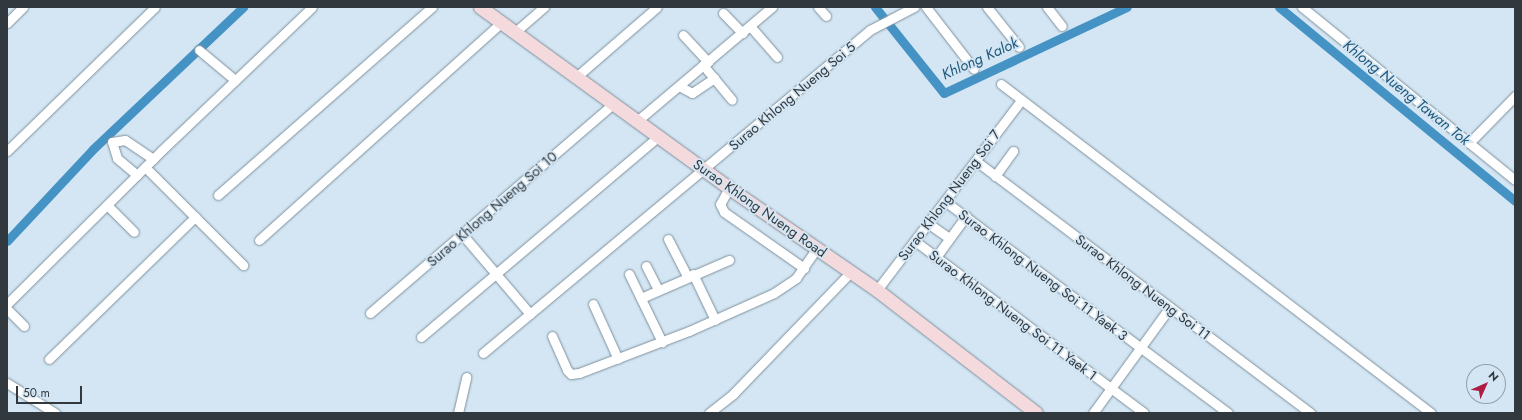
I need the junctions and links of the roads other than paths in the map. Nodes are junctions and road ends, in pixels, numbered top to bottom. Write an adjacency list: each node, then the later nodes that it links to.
1 (23, 7): 18 (street)
2 (155, 7): 42 (street)
3 (312, 7): 32 (street)
4 (432, 7): 52 (street)
5 (480, 7): 19 (main road, Surao Khlong Nueng Road)
6 (544, 7): 22 (street)
7 (657, 7): 30 (street)
8 (772, 7): 20 (street)
9 (818, 7): 17 (street)
10 (914, 7): 15 (street, Surao Khlong Nueng Soi 5)
11 (926, 7): 29 (street)
12 (987, 7): 25 (street)
13 (1047, 7): 21 (street)
14 (1305, 8): 41 (street)
15 (905, 9): 47 (street, Surao Khlong Nueng Soi 5)
16 (723, 13): 23 (street)
17 (826, 16)
18 (7, 23)
19 (501, 23): 22 (main road, Surao Khlong Nueng Road); 62 (street)
20 (750, 26): 23 (street); 27 (street)
21 (1062, 26)
22 (514, 33): 30 (main road, Surao Khlong Nueng Road)
23 (742, 33): 28 (street)
24 (683, 35): 28 (street)
25 (1019, 47)
26 (199, 50): 32 (street)
27 (777, 57)
28 (706, 64): 31 (street); 34 (street)
29 (974, 69)
30 (575, 78): 38 (main road, Surao Khlong Nueng Road)
31 (714, 78): 34 (street); 36 (street)
32 (235, 80): 44 (street)
33 (1001, 84): 37 (street)
34 (680, 86): 39 (street)
35 (1515, 96): 41 (street)
36 (732, 100)
37 (1021, 100): 45 (street, Surao Khlong Nueng Soi 7); 103 (street)
38 (613, 104): 39 (main road, Surao Khlong Nueng Road); 59 (street, Surao Khlong Nueng Soi 10)
39 (638, 121): 40 (main road, Surao Khlong Nueng Road)
40 (658, 136): 47 (main road, Surao Khlong Nueng Road); 72 (street)
41 (1469, 143): 50 (street)
42 (7, 151)
43 (1014, 151): 49 (street)
44 (153, 159): 46 (street); 48 (street)
45 (976, 161): 49 (street, Surao Khlong Nueng Soi 11); 53 (street, Surao Khlong Nueng Soi 7)
46 (145, 167): 48 (street); 56 (street)
47 (704, 170): 51 (main road, Surao Khlong Nueng Road); 82 (street, Surao Khlong Nueng Soi 5)
48 (137, 175): 54 (street)
49 (995, 176): 79 (street, Surao Khlong Nueng Soi 11)
50 (1515, 180)
51 (729, 188): 64 (main road, Surao Khlong Nueng Road); 69 (street)
52 (218, 196)
53 (946, 202): 55 (street, Surao Khlong Nueng Soi 11 Yaek 3); 57 (street, Surao Khlong Nueng Soi 7)
54 (107, 205): 58 (street); 77 (street)
55 (966, 216): 60 (street); 88 (street, Surao Khlong Nueng Soi 11 Yaek 3)
56 (195, 217): 67 (street); 90 (street)
57 (929, 224): 60 (street); 63 (street, Surao Khlong Nueng Soi 7)
58 (134, 232)
59 (462, 234): 72 (street); 81 (street, Surao Khlong Nueng Soi 10)
60 (949, 238): 65 (street)
61 (668, 239): 73 (street)
62 (259, 240)
63 (915, 241): 65 (street, Surao Khlong Nueng Soi 11 Yaek 1); 75 (street, Surao Khlong Nueng Soi 7)
64 (817, 248): 69 (street); 70 (main road, Surao Khlong Nueng Road)
65 (936, 257): 94 (street, Surao Khlong Nueng Soi 11 Yaek 1)
66 (729, 260): 73 (street)
67 (243, 265)
68 (646, 266): 74 (street)
69 (804, 268): 83 (street)
70 (851, 272): 75 (main road, Surao Khlong Nueng Road); 97 (street)
71 (629, 274): 76 (street)
72 (497, 275): 82 (street); 86 (street)
73 (690, 275): 74 (street); 83 (street)
74 (658, 290): 76 (street)
75 (877, 290): 98 (main road, Surao Khlong Nueng Road)
76 (641, 298): 87 (street)
77 (7, 304)
78 (593, 304): 91 (street)
79 (1170, 307): 88 (street); 102 (street, Surao Khlong Nueng Soi 11)
80 (7, 309): 84 (street)
81 (370, 313)
82 (530, 314): 89 (street, Surao Khlong Nueng Soi 5)
83 (714, 320): 87 (street)
84 (24, 326)
85 (552, 336): 91 (street)
86 (421, 337)
87 (662, 342): 91 (street)
88 (1140, 348): 94 (street); 101 (street, Surao Khlong Nueng Soi 11 Yaek 3)
89 (483, 353)
90 (49, 359)
91 (618, 360)
92 (466, 377): 96 (street)
93 (7, 384): 95 (street)
94 (1111, 388): 99 (street); 100 (street, Surao Khlong Nueng Soi 11 Yaek 1)
95 (55, 413)
96 (458, 413)
97 (709, 413)
98 (1036, 413)
99 (1093, 413)
100 (1144, 413)
101 (1228, 413)
102 (1311, 413)
103 (1431, 413)

